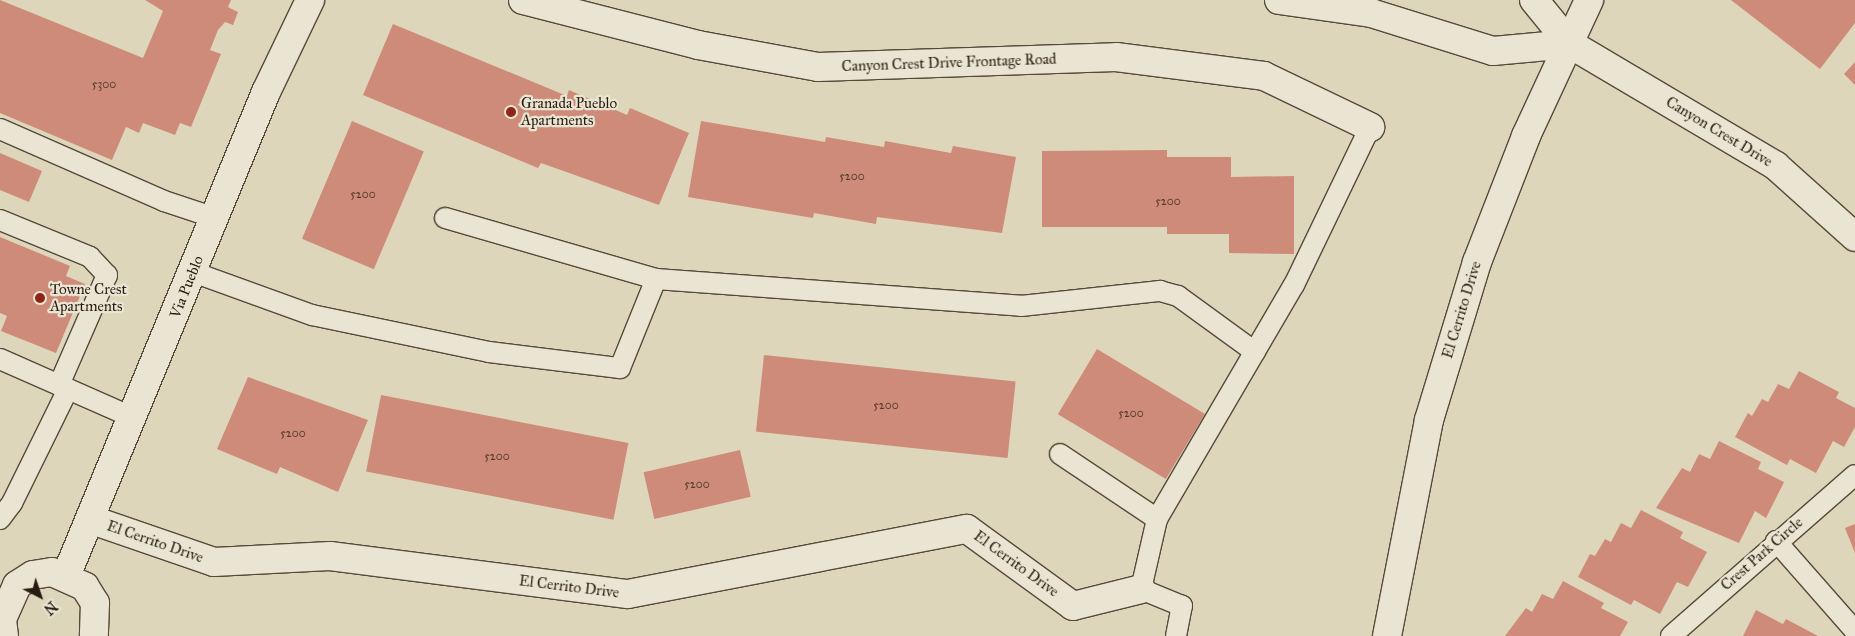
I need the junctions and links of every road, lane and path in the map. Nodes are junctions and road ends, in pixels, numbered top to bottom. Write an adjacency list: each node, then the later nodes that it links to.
1 (310, 0): 9 (street, Via Pueblo)
2 (523, 0): 7 (street, Canyon Crest Drive Frontage Road)
3 (1279, 0): 6 (street)
4 (1534, 0): 6 (street, Canyon Crest Drive)
5 (1589, 0): 6 (street, El Cerrito Drive)
6 (1570, 44): 12 (street, Canyon Crest Drive); 31 (street, El Cerrito Drive)
7 (1370, 127): 15 (lane)
8 (0, 128): 9 (lane)
9 (215, 218): 13 (street, Via Pueblo)
10 (445, 218): 14 (lane)
11 (0, 220): 17 (lane)
12 (1855, 237)
13 (193, 272): 14 (lane); 18 (street, Via Pueblo)
14 (656, 278): 15 (lane)
15 (1255, 352): 22 (lane)
16 (0, 359): 17 (lane)
17 (63, 387): 18 (lane); 21 (lane)
18 (134, 418): 23 (street, Via Pueblo)
19 (1060, 454): 22 (lane)
20 (1855, 475): 24 (lane, Crest Park Circle)
21 (0, 519)
22 (1157, 519): 26 (lane)
23 (92, 520): 25 (street, Via Pueblo); 26 (street, El Cerrito Drive)
24 (1776, 541): 28 (lane); 32 (lane, Crest Park Circle)
25 (66, 576): 27 (street); 29 (street)
26 (1141, 589): 30 (lane)
27 (2, 624)
28 (1855, 631)
29 (94, 636)
30 (1176, 636)
31 (1386, 636)
32 (1671, 636)

